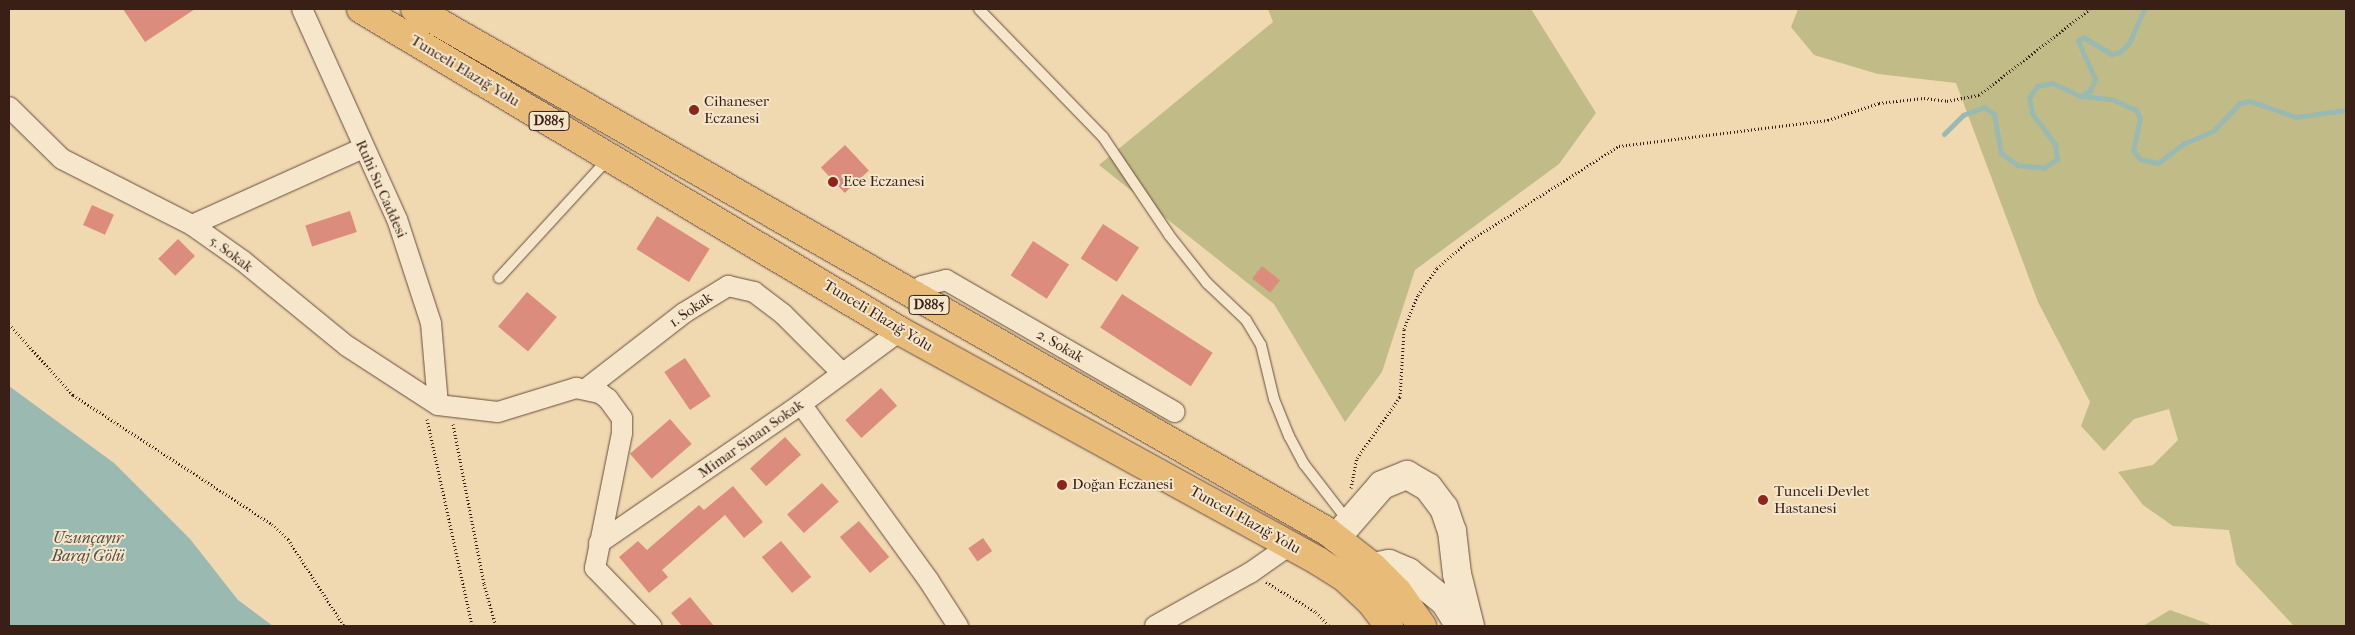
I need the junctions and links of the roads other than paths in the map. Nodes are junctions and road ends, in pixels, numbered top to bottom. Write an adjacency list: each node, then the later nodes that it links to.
1 (302, 9): 6 (street, Ruhi Su Caddesi)
2 (361, 9): 7 (main road, Tunceli Elazığ Yolu / D885)
3 (979, 9): 17 (lane)
4 (429, 13): 10 (main road, Tunceli Elazığ Yolu / D885)
5 (9, 107): 8 (street, 5. Sokak)
6 (363, 148): 8 (street); 14 (street, Ruhi Su Caddesi)
7 (610, 157): 9 (lane); 11 (main road, Tunceli Elazığ Yolu / D885)
8 (192, 225): 14 (street, 5. Sokak)
9 (499, 278)
10 (909, 293): 16 (street, 2. Sokak); 17 (main road, Tunceli Elazığ Yolu / D885)
11 (900, 331): 12 (street, Mimar Sinan Sokak); 19 (main road, Tunceli Elazığ Yolu / D885)
12 (842, 373): 13 (street, 1. Sokak); 15 (street, Mimar Sinan Sokak)
13 (586, 389): 14 (street); 18 (street)
14 (437, 403)
15 (801, 404): 18 (street, Mimar Sinan Sokak); 22 (street)
16 (1175, 412)
17 (1342, 529): 20 (main road, Tunceli Elazığ Yolu / D885); 27 (street)
18 (599, 543): 21 (street)
19 (1290, 544): 23 (street); 24 (main road, Tunceli Elazığ Yolu / D885)
20 (1373, 567): 25 (main road, Tunceli Elazığ Yolu / D885); 26 (street)
21 (651, 626)
22 (958, 626)
23 (1155, 626)
24 (1389, 626)
25 (1422, 626)
26 (1460, 626)
27 (1470, 626)

